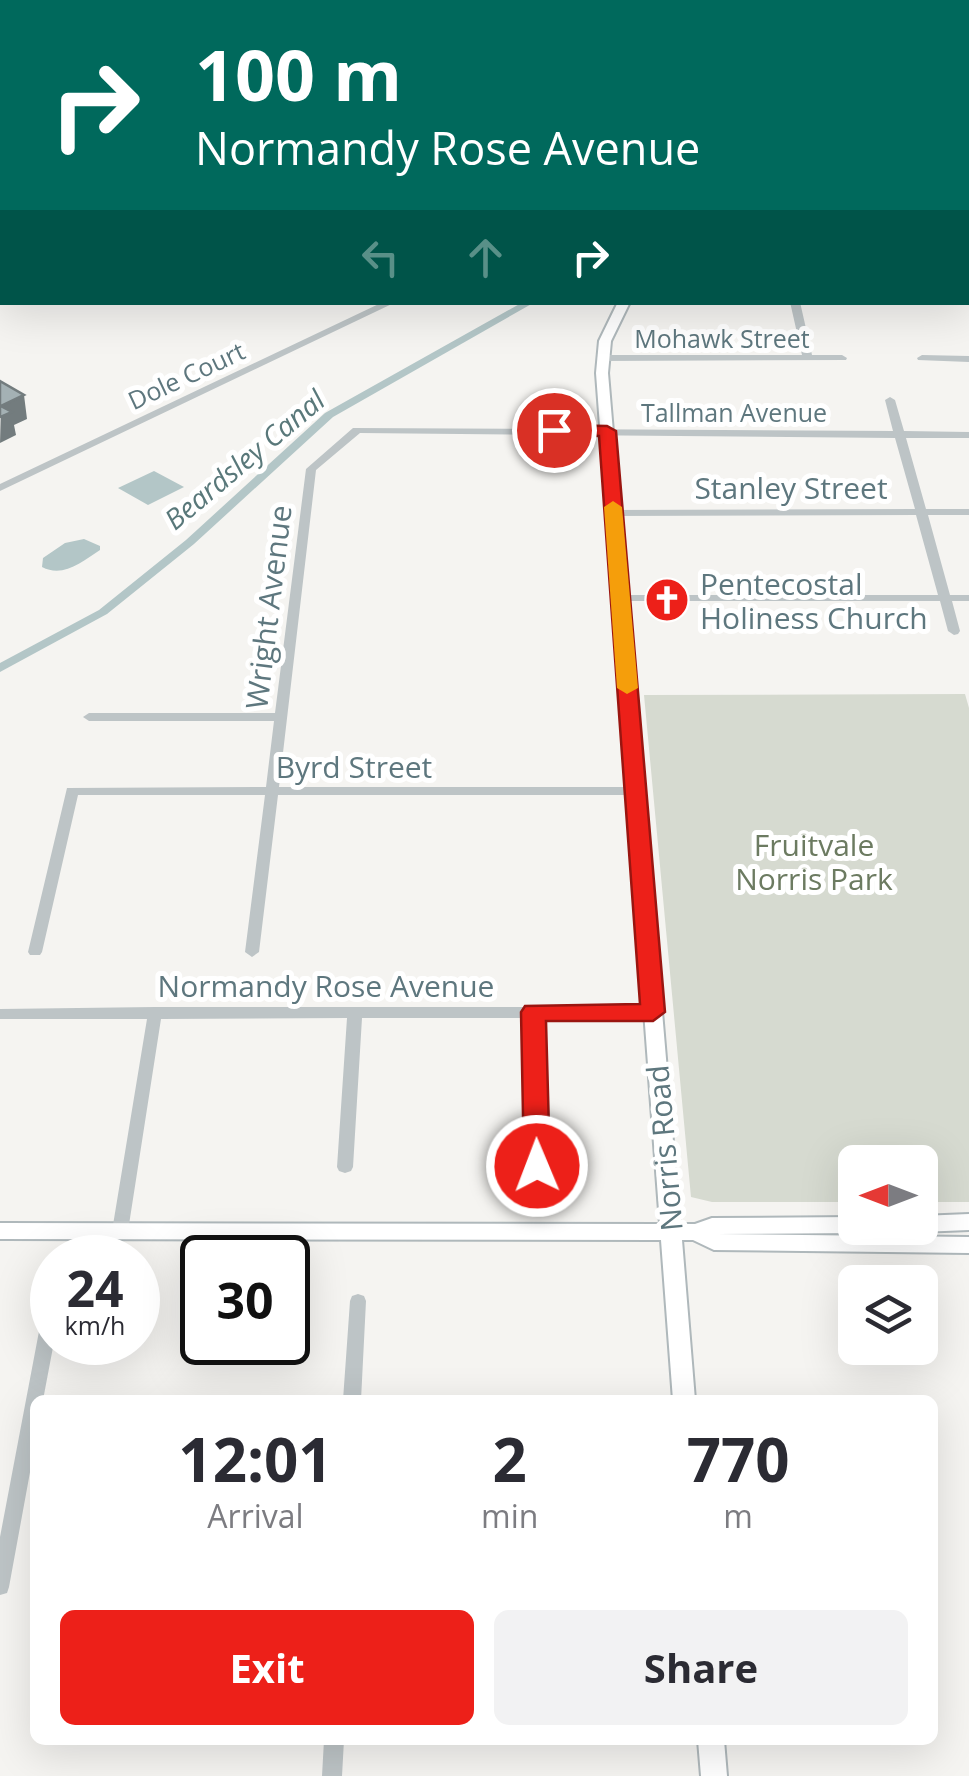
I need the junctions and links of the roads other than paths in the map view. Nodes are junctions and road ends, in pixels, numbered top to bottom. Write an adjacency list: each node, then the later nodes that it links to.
1 (386, 305): 14 (street, Dole Court)
2 (622, 305): 4 (street, Norris Road)
3 (796, 305): 5 (street)
4 (602, 358): 5 (street, Mohawk Street); 10 (street, Norris Road)
5 (808, 358): 6 (street, Mohawk Street)
6 (842, 358)
7 (922, 358): 8 (street)
8 (969, 358)
9 (890, 400): 11 (street)
10 (607, 431): 11 (street, Tallman Avenue); 13 (street, Tallman Avenue); 15 (street, Norris Road)
11 (900, 435): 12 (street, Tallman Avenue); 16 (street)
12 (969, 435)
13 (328, 455): 23 (street, Wright Avenue)
14 (0, 488)
15 (614, 512): 16 (street, Stanley Street); 18 (street, Norris Road)
16 (922, 512): 17 (street, Stanley Street); 19 (street)
17 (969, 512)
18 (620, 598): 19 (street); 25 (street, Norris Road)
19 (946, 598): 20 (street); 21 (street)
20 (969, 598)
21 (954, 631)
22 (89, 717): 23 (street)
23 (280, 717): 24 (street, Wright Avenue)
24 (271, 791): 25 (street, Byrd Street); 26 (street, Byrd Street); 27 (street, Wright Avenue)
25 (636, 791): 31 (street, Norris Road)
26 (35, 952)
27 (252, 952)
28 (155, 1012): 29 (street, Normandy Rose Avenue); 32 (street, Normandy Rose Avenue); 39 (street)
29 (355, 1012): 30 (street, Normandy Rose Avenue); 33 (street)
30 (533, 1012): 31 (street, Normandy Rose Avenue); 34 (street)
31 (653, 1012): 40 (street, Norris Road)
32 (0, 1014)
33 (345, 1166)
34 (537, 1166)
35 (969, 1222): 36 (street)
36 (938, 1223)
37 (838, 1226): 41 (street)
38 (0, 1231): 39 (street)
39 (120, 1231): 40 (street)
40 (670, 1231): 41 (street); 47 (street, Norris Road)
41 (696, 1232): 42 (street)
42 (969, 1244)
43 (358, 1301): 46 (street)
44 (43, 1365): 45 (street)
45 (38, 1395)
46 (352, 1395)
47 (684, 1395)
48 (30, 1449): 49 (street)
49 (0, 1587)
50 (334, 1745): 52 (street)
51 (711, 1745): 53 (street)
52 (332, 1776)
53 (714, 1776)

